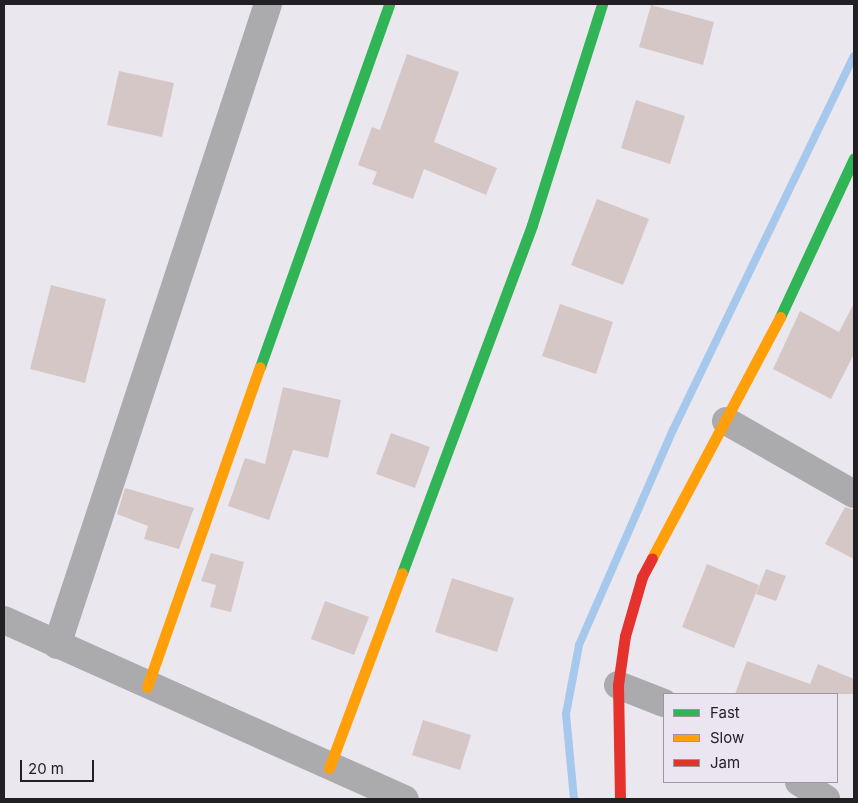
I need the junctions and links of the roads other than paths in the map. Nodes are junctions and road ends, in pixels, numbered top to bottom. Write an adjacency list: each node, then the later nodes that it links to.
1 (268, 4): 8 (street)
2 (389, 4): 10 (street)
3 (602, 4): 12 (street)
4 (853, 162): 5 (street)
5 (726, 421): 6 (street); 9 (street)
6 (854, 494)
7 (4, 620): 8 (street)
8 (57, 645): 10 (street)
9 (618, 685): 11 (street); 15 (street)
10 (148, 687): 12 (street)
11 (663, 703)
12 (330, 768): 14 (street)
13 (802, 783): 16 (street)
14 (405, 799)
15 (620, 799)
16 (826, 799)

